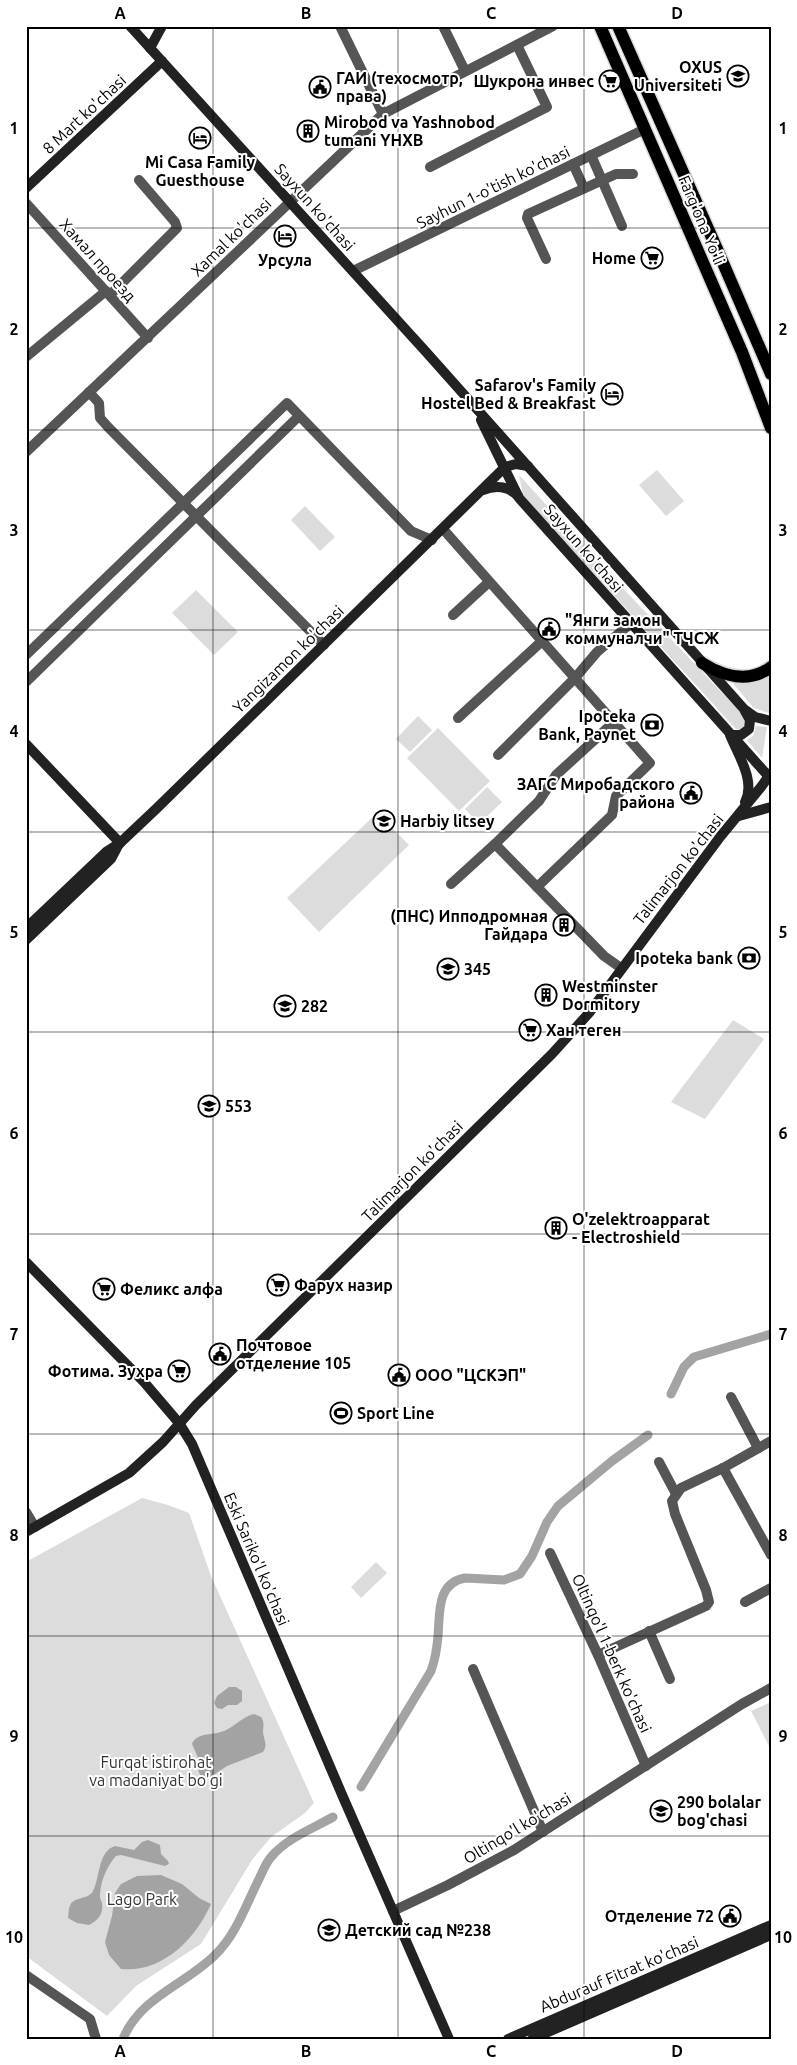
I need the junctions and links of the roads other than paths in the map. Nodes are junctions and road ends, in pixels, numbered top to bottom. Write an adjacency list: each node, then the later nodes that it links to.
1 (130, 26): 9 (street, Sayxun ko'chasi)
2 (162, 26): 9 (street)
3 (340, 26): 12 (street)
4 (443, 26): 11 (street)
5 (553, 26): 8 (street, Xamal ko'chasi)
6 (600, 26): 13 (main road, Farg'ona Yo'li)
7 (618, 26): 30 (main road, Farg'ona Yo'li)
8 (517, 45): 11 (street, Xamal ko'chasi); 16 (street)
9 (150, 48): 10 (street, Sayxun ko'chasi)
10 (162, 61): 20 (street, 8 Mart ko'chasi); 22 (street, Sayxun ko'chasi)
11 (465, 71): 12 (street, Xamal ko'chasi)
12 (383, 114): 22 (street, Xamal ko'chasi)
13 (646, 129): 14 (street, Sayhun 1-o'tish ko'chasi); 34 (main road, Farg'ona Yo'li)
14 (591, 155): 15 (street, Sayhun 1-o'tish ko'chasi); 19 (street)
15 (573, 164): 21 (street); 26 (street, Sayhun 1-o'tish ko'chasi)
16 (430, 167)
17 (633, 174): 19 (street)
18 (139, 180): 27 (street)
19 (602, 180): 21 (street); 24 (street)
20 (26, 188)
21 (584, 188): 25 (street)
22 (290, 202): 26 (street, Sayxun ko'chasi); 28 (street, Xamal ko'chasi)
23 (26, 203): 27 (street, Хамал проезд)
24 (622, 226)
25 (546, 259)
26 (353, 271): 32 (street, Sayxun ko'chasi)
27 (108, 293): 28 (street, Хамал проезд); 29 (street)
28 (148, 338): 31 (street, Xamal ko'chasi)
29 (26, 357)
30 (771, 374)
31 (89, 392): 35 (street, Xamal ko'chasi); 40 (street)
32 (476, 410): 36 (street, Sayxun ko'chasi); 37 (street, Sayxun ko'chasi)
33 (299, 416): 40 (street); 41 (street); 43 (street)
34 (771, 428)
35 (26, 452)
36 (528, 466): 37 (street); 50 (street, Sayxun ko'chasi)
37 (505, 467): 38 (street, Yangizamon ko'chasi); 39 (street, Sayxun ko'chasi)
38 (476, 495): 39 (street, Yangizamon ko'chasi); 42 (street, Yangizamon ko'chasi)
39 (519, 498): 46 (street, Sayxun ko'chasi)
40 (183, 503): 41 (street); 49 (street)
41 (196, 516): 48 (street); 53 (street)
42 (443, 529): 43 (street, Yangizamon ko'chasi); 44 (street)
43 (432, 540): 48 (street, Yangizamon ko'chasi)
44 (489, 582): 45 (street); 47 (street)
45 (453, 615)
46 (630, 624): 52 (street); 58 (street, Sayxun ko'chasi)
47 (541, 642): 52 (street); 55 (street)
48 (324, 645): 64 (street, Yangizamon ko'chasi)
49 (26, 655)
50 (702, 663): 51 (main road); 54 (street, Sayxun ko'chasi)
51 (771, 667)
52 (575, 678): 57 (street); 60 (street)
53 (26, 682)
54 (744, 709): 56 (street, Sayxun ko'chasi); 58 (street)
55 (458, 718)
56 (771, 721)
57 (613, 723): 65 (street); 67 (street)
58 (730, 735): 61 (street, Sayxun ko'chasi); 63 (street)
59 (26, 744): 64 (street)
60 (498, 755)
61 (770, 777): 63 (street, Talimarjon ko'chasi)
62 (771, 807): 63 (street)
63 (738, 816): 70 (street, Talimarjon ko'chasi)
64 (120, 843): 68 (street, Yangizamon ko'chasi); 69 (street, Yangizamon ko'chasi)
65 (495, 844): 66 (street); 67 (street)
66 (451, 884)
67 (537, 887): 70 (street)
68 (26, 928)
69 (26, 940)
70 (621, 968): 73 (street, Talimarjon ko'chasi)
71 (26, 1262): 73 (street, Eski Sariko'l ko'chasi)
72 (731, 1397): 75 (street)
73 (179, 1423): 80 (street, Talimarjon ko'chasi); 92 (street, Eski Sariko'l ko'chasi)
74 (771, 1441): 75 (street)
75 (758, 1448): 77 (street)
76 (660, 1462): 78 (street)
77 (724, 1468): 78 (street); 82 (street)
78 (676, 1494): 85 (street)
79 (26, 1512): 80 (street)
80 (30, 1530)
81 (550, 1553): 86 (street, Oltinqo'l 1-berk ko'chasi)
82 (771, 1555)
83 (771, 1588): 84 (street)
84 (745, 1602)
85 (649, 1631): 86 (street); 88 (street)
86 (598, 1654): 90 (street, Oltinqo'l 1-berk ko'chasi)
87 (473, 1668): 91 (street)
88 (670, 1679)
89 (771, 1688): 90 (street, Oltinqo'l ko'chasi)
90 (646, 1766): 91 (street, Oltinqo'l ko'chasi)
91 (543, 1832): 92 (street, Oltinqo'l ko'chasi)
92 (393, 1911): 98 (street)
93 (771, 1925): 96 (street, Abdurauf Fitrat ko'chasi)
94 (771, 1935): 96 (street, Abdurauf Fitrat ko'chasi)
95 (26, 1975): 97 (street)
96 (649, 1982): 99 (street, Abdurauf Fitrat ko'chasi); 100 (street, Abdurauf Fitrat ko'chasi)
97 (96, 2039)
98 (449, 2039)
99 (508, 2039)
100 (532, 2039)

